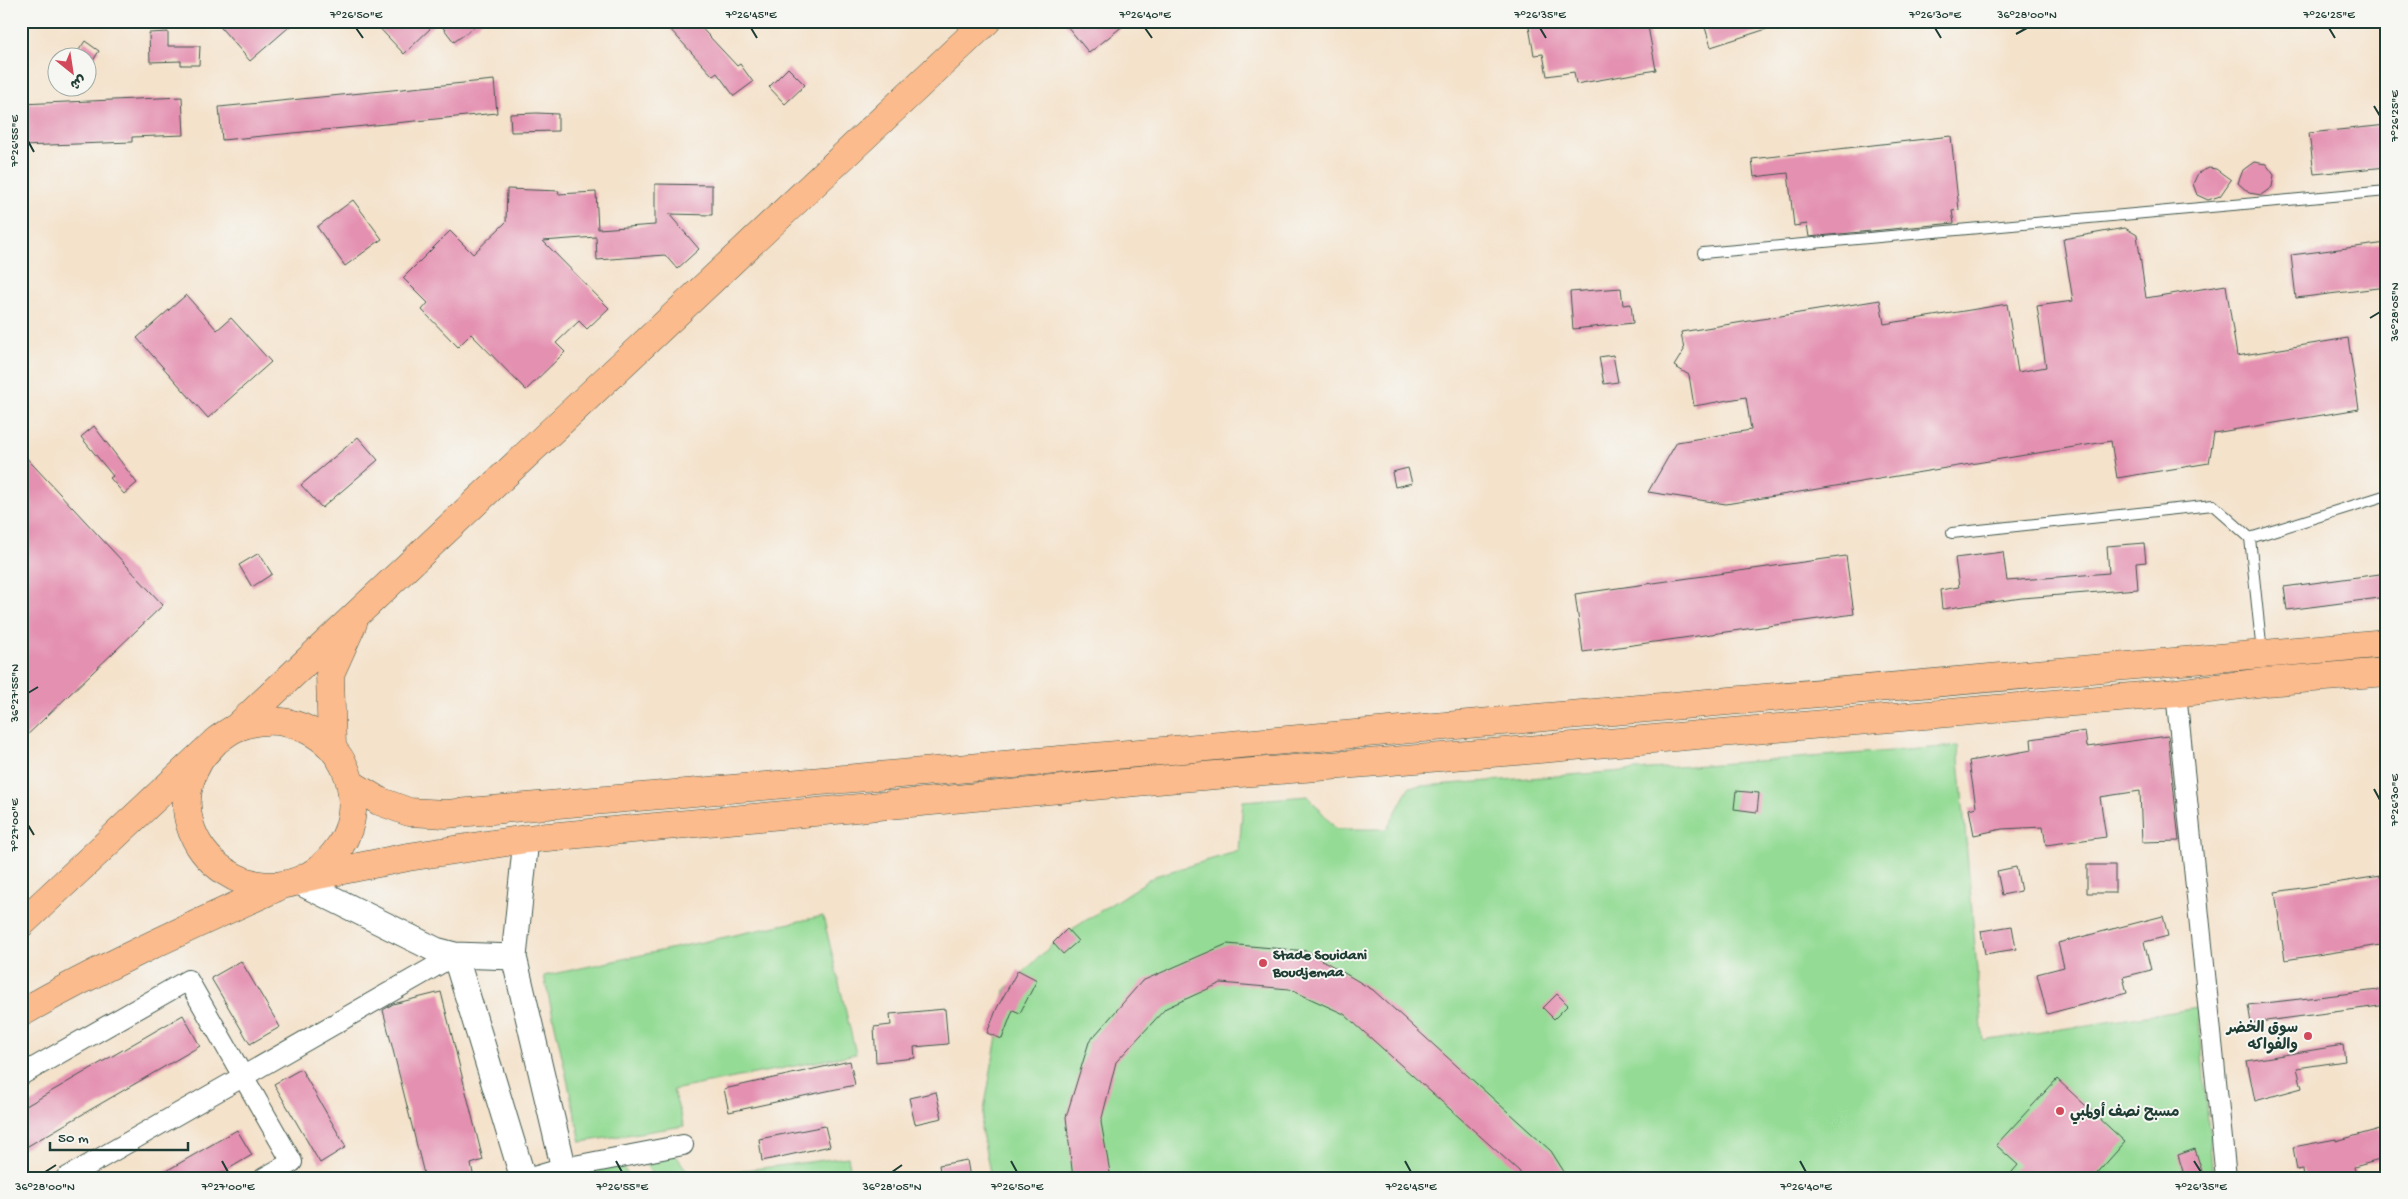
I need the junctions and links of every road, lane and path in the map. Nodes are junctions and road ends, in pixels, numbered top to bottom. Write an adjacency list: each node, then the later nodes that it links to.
1 (987, 21): 7 (main road)
2 (2387, 190): 3 (lane)
3 (1703, 253)
4 (2387, 495): 6 (lane)
5 (1952, 533): 6 (lane)
6 (2250, 538): 9 (lane)
7 (359, 610): 12 (main road); 13 (main road)
8 (2387, 643): 9 (main road)
9 (2262, 654): 14 (main road)
10 (2387, 672): 11 (main road)
11 (2176, 693): 15 (main road); 29 (street)
12 (226, 734): 13 (main road); 16 (main road); 17 (main road)
13 (332, 747): 14 (main road)
14 (351, 784): 16 (main road)
15 (526, 839): 16 (main road); 19 (street)
16 (295, 881): 18 (street); 20 (main road)
17 (21, 924)
18 (455, 955): 19 (street); 22 (street); 27 (street)
19 (514, 957): 24 (street)
20 (21, 1013)
21 (21, 1075): 22 (street)
22 (244, 1076): 25 (street); 26 (street)
23 (683, 1144): 24 (street)
24 (565, 1173): 28 (street)
25 (66, 1178)
26 (264, 1178)
27 (523, 1178)
28 (530, 1178)
29 (2226, 1178)

